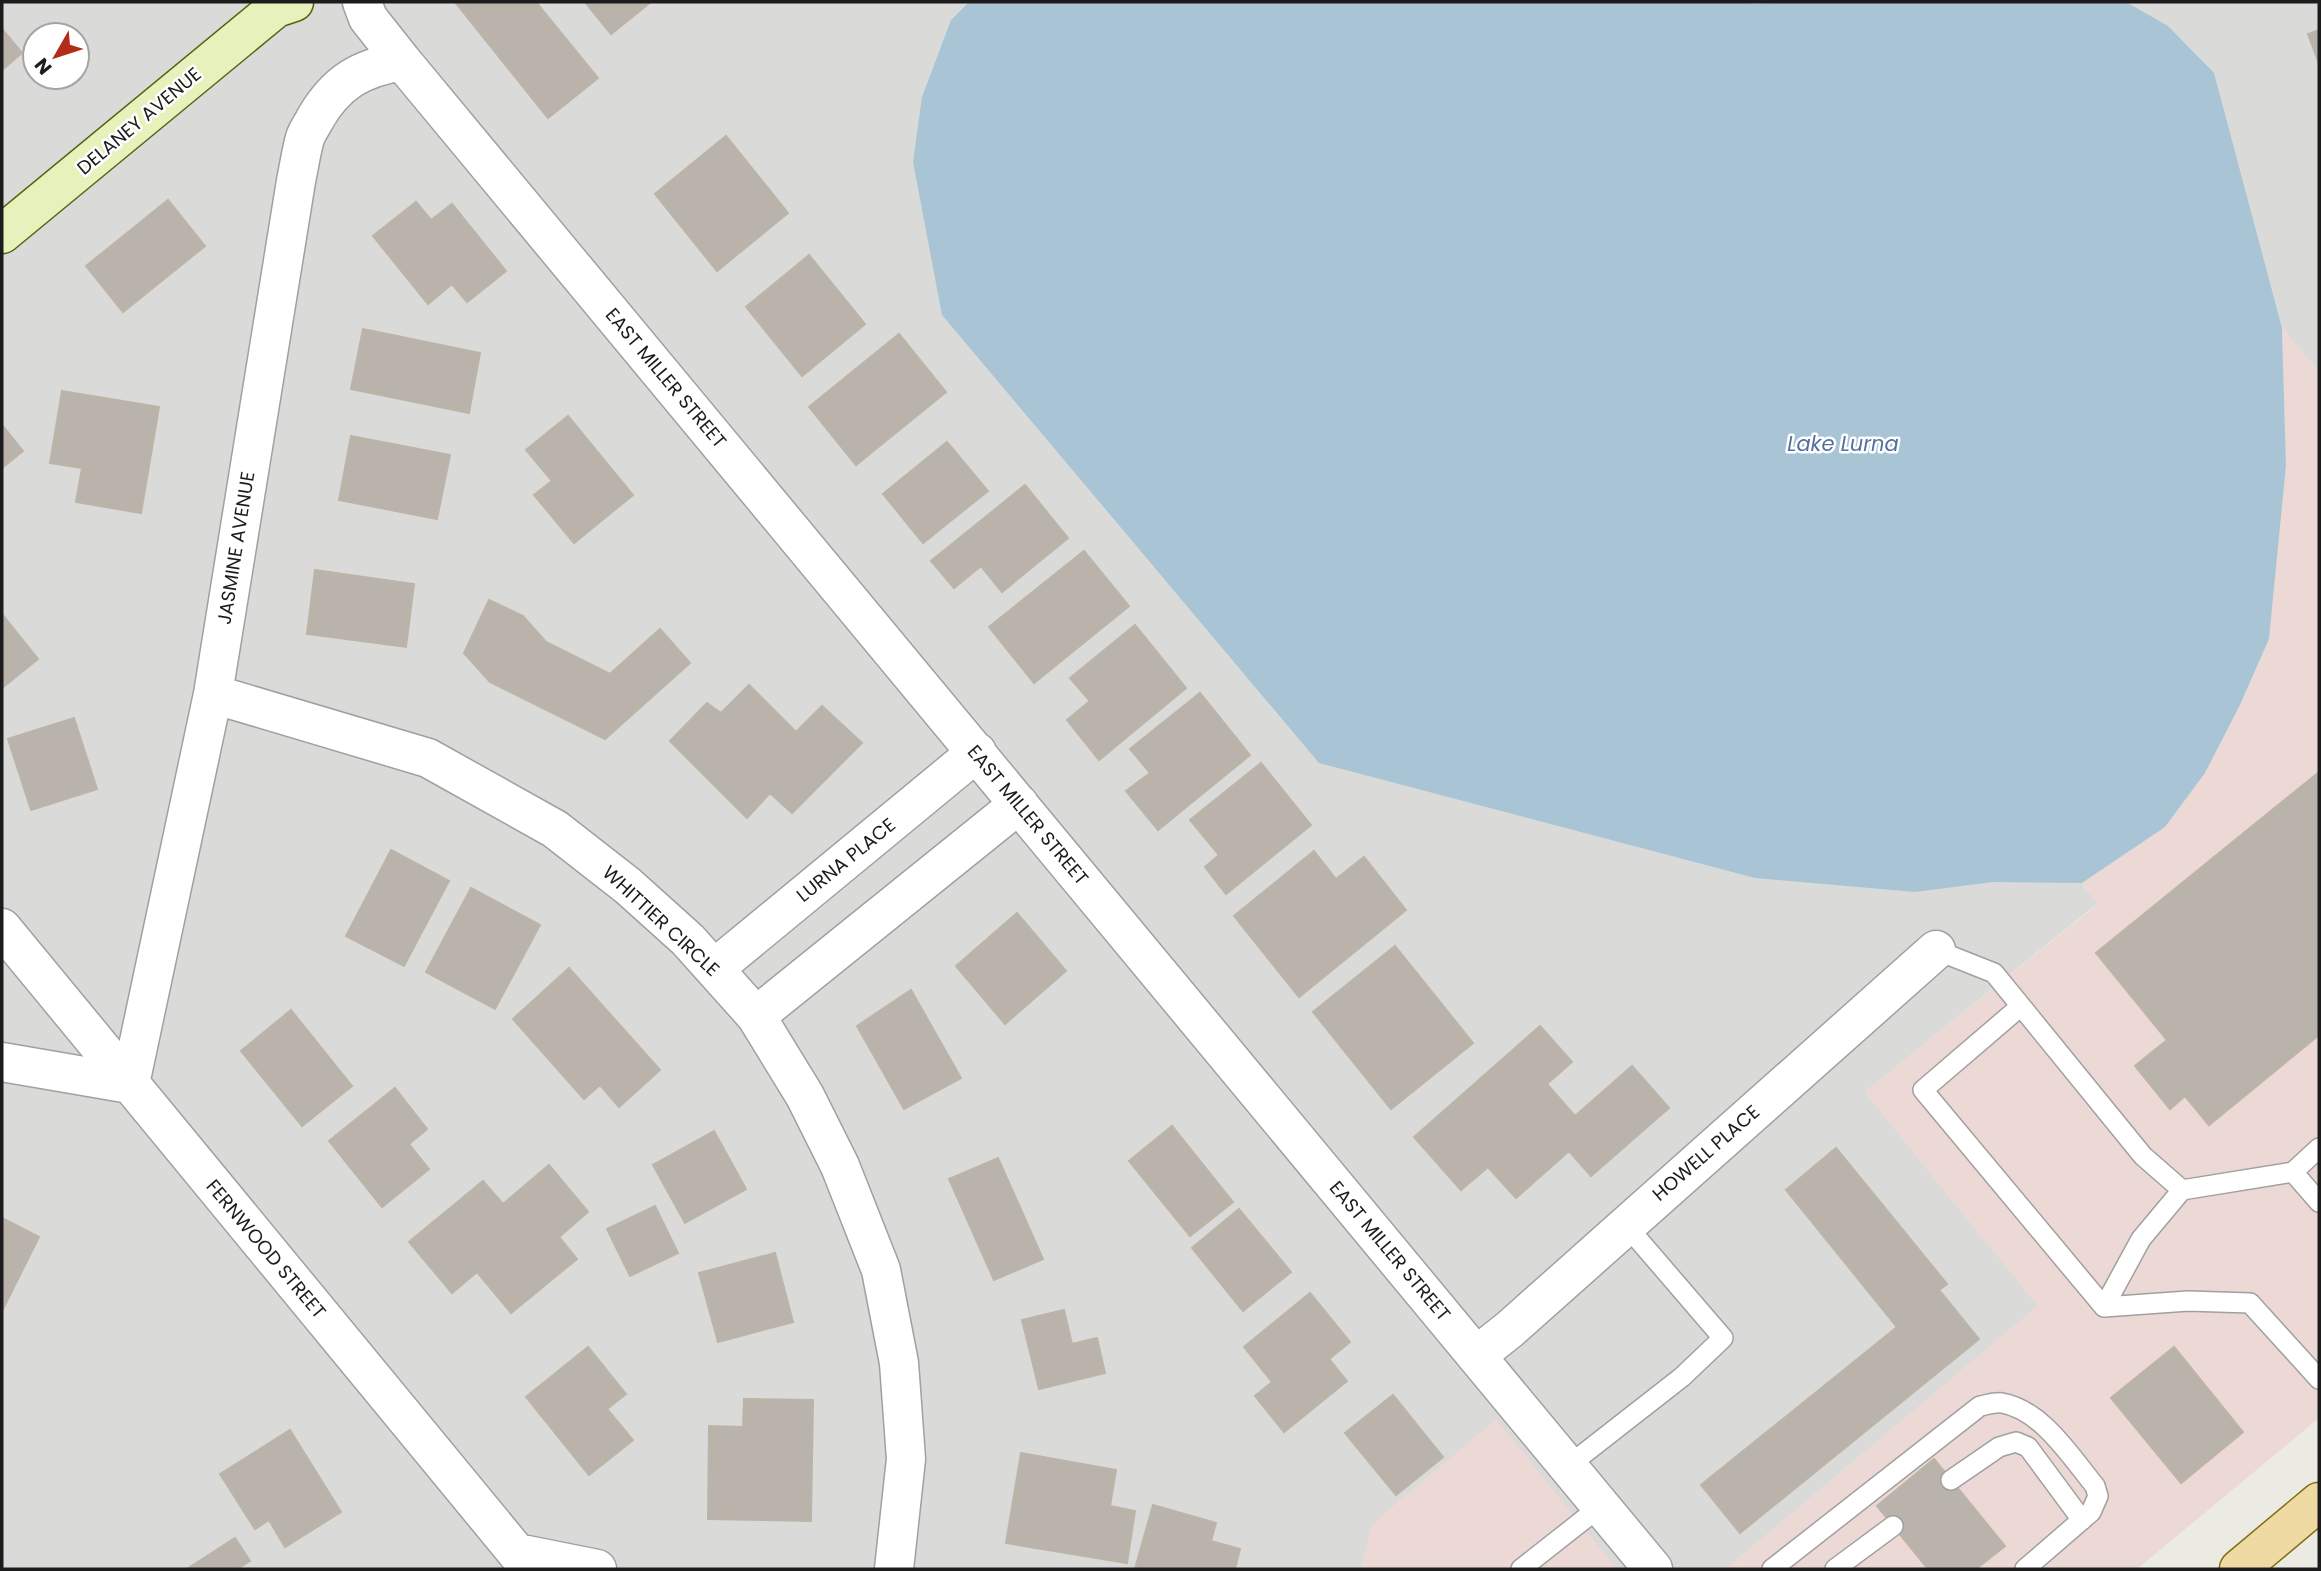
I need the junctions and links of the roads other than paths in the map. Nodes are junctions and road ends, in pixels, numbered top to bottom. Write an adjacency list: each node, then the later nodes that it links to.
1 (283, 4): 4 (street, DELANEY AVENUE)
2 (356, 7): 3 (street, EAST MILLER STREET)
3 (402, 61): 5 (street, JASMINE AVENUE); 6 (street, EAST MILLER STREET)
4 (2, 234)
5 (213, 694): 10 (street, WHITTIER CIRCLE); 14 (street, JASMINE AVENUE)
6 (977, 752): 7 (street, EAST MILLER STREET); 10 (street, LURNA PLACE)
7 (1020, 804): 12 (street); 21 (street, EAST MILLER STREET)
8 (2, 928): 14 (street, FERNWOOD STREET)
9 (1936, 950): 11 (lane); 19 (street, HOWELL PLACE)
10 (715, 968): 12 (street, WHITTIER CIRCLE)
11 (2021, 1006): 17 (lane); 20 (lane)
12 (756, 1016): 31 (street, WHITTIER CIRCLE)
13 (2, 1062): 14 (street)
14 (130, 1084): 29 (street, FERNWOOD STREET)
15 (2319, 1148): 16 (lane)
16 (2293, 1172): 17 (lane); 18 (lane)
17 (2182, 1189): 20 (lane)
18 (2319, 1202)
19 (1625, 1224): 21 (street, HOWELL PLACE); 23 (lane)
20 (2104, 1307): 22 (lane)
21 (1476, 1356): 23 (street, EAST MILLER STREET)
22 (2319, 1378)
23 (1568, 1466): 26 (street, EAST MILLER STREET)
24 (1951, 1480): 27 (lane)
25 (2319, 1502): 37 (main road)
26 (1601, 1506): 32 (lane); 33 (street, EAST MILLER STREET)
27 (2082, 1520): 34 (lane); 36 (lane)
28 (1893, 1526): 35 (lane)
29 (521, 1564): 30 (street)
30 (597, 1569)
31 (894, 1569)
32 (1521, 1569)
33 (1653, 1569)
34 (1772, 1569)
35 (1835, 1569)
36 (2025, 1569)
37 (2239, 1569)

